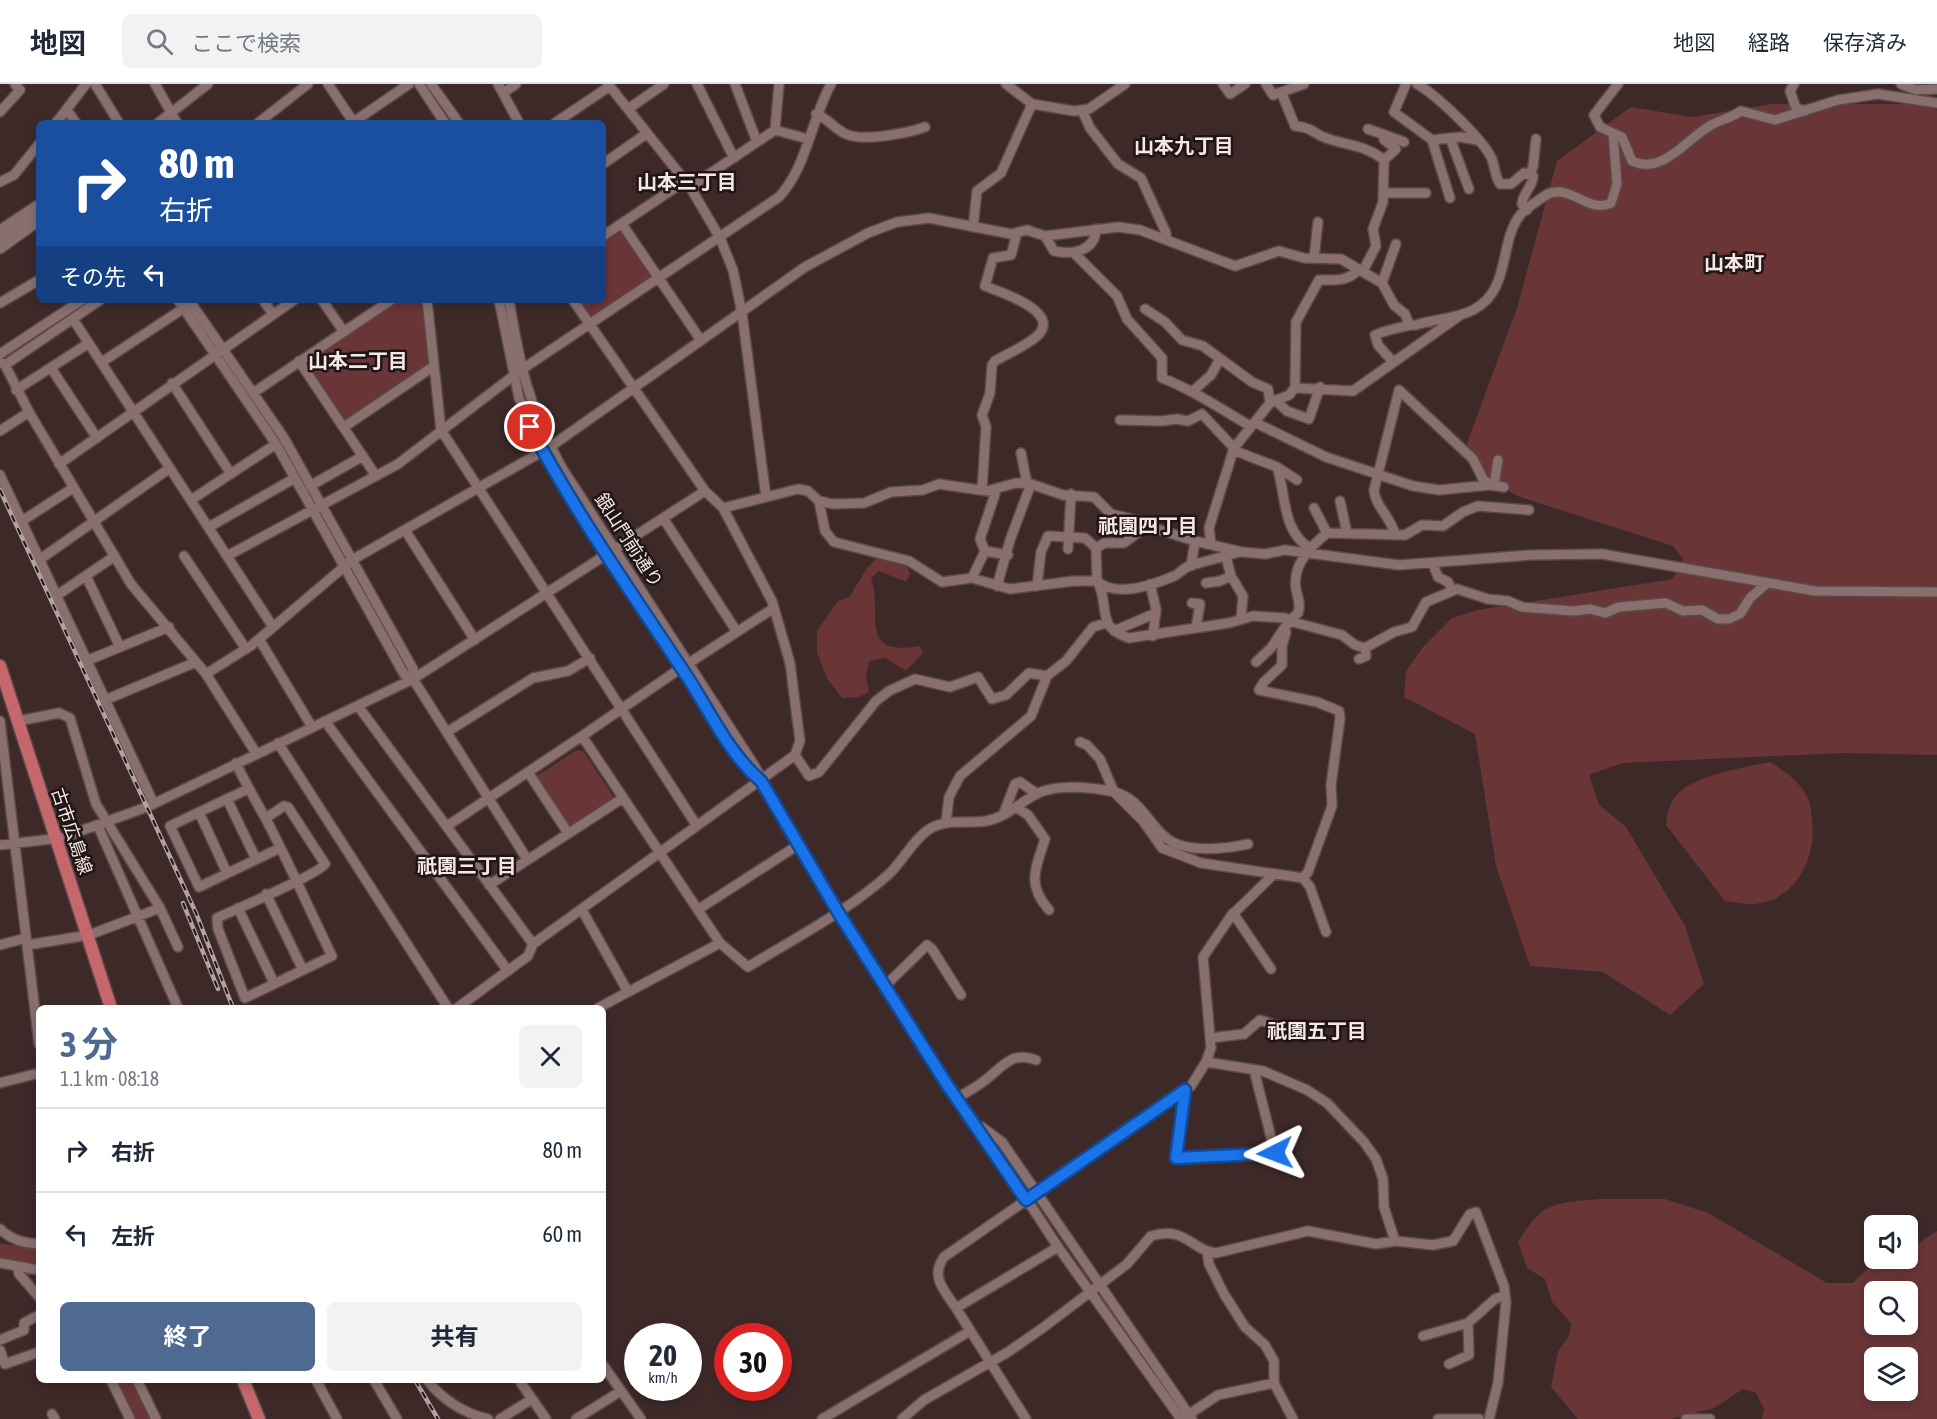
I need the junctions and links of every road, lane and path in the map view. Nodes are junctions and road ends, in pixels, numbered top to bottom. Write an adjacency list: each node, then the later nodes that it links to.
1 (15, 84): 39 (street)
2 (86, 84): 36 (street)
3 (95, 84): 44 (street)
4 (155, 84): 40 (street)
5 (208, 84): 40 (street)
6 (308, 84): 47 (street)
7 (328, 84): 48 (street)
8 (409, 84): 49 (street)
9 (419, 84): 50 (street)
10 (431, 84): 51 (street)
11 (498, 84): 31 (street)
12 (516, 84): 31 (street)
13 (664, 84): 35 (street)
14 (697, 84): 68 (street)
15 (735, 84): 65 (street)
16 (779, 84): 56 (street)
17 (831, 84): 41 (street)
18 (1006, 84): 34 (street)
19 (1125, 84): 37 (street)
20 (1224, 84): 21 (street)
21 (1245, 84)
22 (1266, 84): 32 (street)
23 (1304, 84): 32 (street)
24 (1406, 84): 63 (street)
25 (1418, 84): 64 (street)
26 (1618, 84): 57 (street)
27 (1794, 84): 38 (street)
28 (1901, 84): 30 (street)
29 (609, 85): 35 (street); 53 (street)
30 (1937, 89)
31 (503, 93): 52 (street)
32 (1282, 94): 69 (street)
33 (1937, 102): 38 (street)
34 (1032, 104): 37 (street); 84 (street)
35 (627, 109): 58 (street)
36 (68, 110): 42 (street); 43 (street)
37 (1083, 110): 92 (street)
38 (1805, 111): 57 (street)
39 (0, 112)
40 (171, 114): 45 (street); 46 (street)
41 (816, 114): 54 (street); 60 (street)
42 (60, 120)
43 (74, 120)
44 (117, 120)
45 (162, 120)
46 (175, 120)
47 (262, 120)
48 (351, 120)
49 (357, 120)
50 (443, 120)
51 (457, 120)
52 (517, 120)
53 (559, 120)
54 (925, 127)
55 (1368, 129): 62 (street)
56 (775, 130): 60 (street); 65 (street)
57 (1613, 133): 79 (street)
58 (646, 134): 70 (street); 73 (street)
59 (1450, 138): 63 (street); 64 (street); 74 (street)
60 (808, 139): 90 (street)
61 (1536, 139): 71 (street)
62 (1383, 140): 66 (street); 69 (street)
63 (1432, 140): 77 (street)
64 (1477, 140): 71 (street)
65 (757, 142): 68 (street)
66 (1404, 142)
67 (36, 148): 72 (street)
68 (734, 158): 73 (street)
69 (1384, 160): 75 (street)
70 (606, 162)
71 (1530, 173): 79 (street)
72 (1, 179)
73 (688, 184): 83 (street); 90 (street)
74 (1469, 189)
75 (1384, 193): 76 (street); 97 (street)
76 (1426, 193)
77 (1450, 198)
78 (36, 206): 86 (street)
79 (1527, 210): 116 (street)
80 (36, 212): 91 (street)
81 (36, 222): 94 (street)
82 (1318, 222): 96 (street)
83 (622, 224): 88 (street); 98 (street)
84 (974, 227): 87 (street); 114 (street)
85 (1096, 229): 89 (street); 92 (street); 95 (street)
86 (0, 230)
87 (1017, 232): 89 (street); 172 (street)
88 (606, 235)
89 (1045, 236): 95 (street)
90 (720, 238): 98 (street); 114 (street)
91 (0, 239)
92 (1166, 240): 96 (street)
93 (1396, 244): 100 (street)
94 (0, 249)
95 (1075, 254): 140 (street)
96 (1314, 258): 97 (street)
97 (1361, 270): 100 (street); 136 (street)
98 (660, 278): 119 (street); 121 (street)
99 (36, 282): 101 (street)
100 (1382, 283): 118 (street)
101 (0, 303)
102 (78, 303): 124 (street)
103 (96, 303): 117 (street)
104 (184, 303): 123 (street); 127 (street)
105 (265, 303): 115 (street)
106 (290, 303): 115 (street)
107 (324, 303): 120 (street)
108 (387, 303): 120 (street)
109 (427, 303): 129 (street)
110 (500, 303): 131 (street, 銀山門前通り)
111 (509, 303): 131 (street, 銀山門前通り)
112 (575, 303): 119 (street)
113 (1145, 309): 125 (street)
114 (742, 313): 121 (street); 175 (street)
115 (273, 314): 123 (street)
116 (1460, 314): 118 (street); 128 (street)
117 (74, 319): 122 (street); 124 (street)
118 (1408, 324): 128 (street)
119 (589, 325): 131 (street); 138 (street)
120 (344, 332): 126 (street)
121 (700, 339): 138 (street)
122 (89, 343): 127 (street); 130 (street)
123 (219, 351): 133 (street); 139 (street); 152 (street)
124 (2, 358): 137 (street)
125 (1220, 359): 132 (street); 140 (street)
126 (299, 361): 139 (street); 148 (street)
127 (102, 362): 144 (street)
128 (1393, 362): 135 (street)
129 (435, 366): 148 (street); 149 (street)
130 (51, 368): 137 (street); 151 (street)
131 (517, 373): 149 (street); 153 (street, 銀山門前通り)
132 (1244, 376): 134 (street); 141 (street)
133 (172, 383): 144 (street); 161 (street)
134 (1237, 385)
135 (1320, 387): 136 (street); 141 (street)
136 (1295, 388): 141 (street)
137 (16, 390): 143 (street)
138 (633, 390): 153 (street); 173 (street)
139 (253, 393): 169 (street)
140 (1197, 394): 142 (street); 145 (street)
141 (1272, 401): 147 (street)
142 (1221, 410): 145 (street); 147 (street)
143 (28, 412): 150 (street); 158 (street)
144 (134, 412): 151 (street); 160 (street)
145 (1202, 414): 146 (street); 154 (street)
146 (1120, 420)
147 (1253, 424): 154 (street); 163 (street)
148 (344, 427): 156 (street)
149 (441, 430): 164 (street); 171 (street)
150 (0, 431)
151 (97, 438): 158 (street)
152 (276, 444): 161 (street); 165 (street)
153 (547, 449): 171 (street); 198 (street, 銀山門前通り)
154 (1234, 449): 159 (street); 194 (street)
155 (1021, 453): 167 (street)
156 (363, 456): 164 (street); 169 (street)
157 (1498, 460): 168 (street)
158 (59, 464): 170 (street)
159 (1277, 467): 166 (street); 197 (street)
160 (170, 468): 176 (street); 185 (street)
161 (231, 474): 176 (street)
162 (0, 475): 184 (street)
163 (1377, 475): 168 (street); 168 (street); 191 (street)
164 (376, 476): 179 (street)
165 (295, 478): 179 (street); 187 (street)
166 (1297, 480)
167 (1029, 484): 172 (street); 174 (street); 201 (street)
168 (1496, 485)
169 (310, 486): 179 (street)
170 (73, 488): 184 (street); 185 (street)
171 (479, 488): 188 (street); 220 (street)
172 (987, 490): 177 (street); 199 (street)
173 (705, 491): 180 (street); 183 (street)
174 (1071, 494): 186 (street); 192 (street)
175 (766, 497): 177 (street); 180 (street)
176 (191, 500): 187 (street)
177 (819, 501): 211 (street)
178 (1340, 501): 190 (street)
179 (316, 507): 204 (street); 206 (street)
180 (723, 508): 223 (street)
181 (1314, 508): 189 (street)
182 (1529, 510): 191 (street)
183 (663, 518): 198 (street); 232 (street)
184 (22, 521): 205 (street)
185 (94, 522): 202 (street); 205 (street)
186 (1147, 526): 193 (street); 195 (street)
187 (208, 527): 204 (street)
188 (405, 530): 206 (street); 235 (street)
189 (1327, 533): 190 (street); 197 (street)
190 (1347, 533): 191 (street)
191 (1395, 534)
192 (1067, 537): 195 (street); 196 (street); 217 (street)
193 (1195, 542): 194 (street); 208 (street)
194 (1210, 544): 200 (street)
195 (1096, 548): 212 (street)
196 (1068, 549)
197 (1308, 550): 200 (street); 207 (street); 226 (street)
198 (611, 551): 220 (street); 244 (street, 銀山門前通り)
199 (985, 551): 201 (street); 211 (street)
200 (1225, 552): 208 (street); 210 (street)
201 (1008, 555): 216 (street)
202 (115, 556): 209 (street); 228 (street)
203 (184, 556): 238 (street)
204 (227, 556): 229 (street)
205 (39, 560): 221 (street)
206 (348, 563): 229 (street); 248 (street)
207 (1433, 564): 215 (street); 218 (street)
208 (1191, 566): 214 (street)
209 (86, 576): 221 (street); 236 (street)
210 (1232, 576): 213 (street); 225 (street)
211 (972, 578): 216 (street)
212 (1097, 581): 214 (street); 217 (street); 227 (street)
213 (1206, 583)
214 (1150, 584): 224 (street)
215 (1766, 584): 218 (street); 219 (street)
216 (998, 586): 217 (street)
217 (1037, 586)
218 (1452, 590): 237 (street)
219 (1937, 592)
220 (547, 593): 235 (street); 239 (street)
221 (56, 596): 241 (street)
222 (1192, 603): 230 (street)
223 (774, 608): 232 (street); 261 (street)
224 (1156, 613): 231 (street); 233 (street)
225 (1241, 618): 226 (street); 230 (street)
226 (1289, 621): 237 (street); 243 (street); 294 (street)
227 (1106, 623): 231 (street); 247 (street)
228 (169, 627): 236 (street); 242 (street)
229 (273, 627): 234 (street)
230 (1196, 627): 233 (street)
231 (1114, 631): 233 (street)
232 (738, 632): 244 (street)
233 (1153, 636)
234 (258, 639): 238 (street); 255 (street)
235 (475, 640): 248 (street)
236 (120, 647): 241 (street)
237 (1365, 648): 240 (street)
238 (246, 649): 246 (street)
239 (590, 658): 251 (street); 256 (street)
240 (1359, 659)
241 (86, 661): 249 (street)
242 (196, 662): 246 (street); 249 (street)
243 (1256, 662)
244 (685, 665): 251 (street); 265 (street, 銀山門前通り)
245 (0, 666): 254 (main road, 古市広島線)
246 (206, 674): 260 (street)
247 (1047, 676): 261 (street); 278 (street)
248 (413, 679): 250 (street); 256 (street)
249 (105, 700): 272 (street)
250 (358, 706): 252 (street); 280 (street)
251 (622, 708): 257 (street); 281 (street)
252 (326, 720): 255 (street); 315 (street)
253 (0, 721): 262 (street)
254 (18, 722): 277 (street); 283 (main road, 古市広島線)
255 (312, 727): 258 (street)
256 (447, 732): 269 (street)
257 (582, 736): 264 (street); 270 (street)
258 (278, 742): 260 (street); 322 (street)
259 (1080, 742): 267 (street)
260 (256, 753): 263 (street)
261 (795, 755): 265 (street)
262 (2, 761): 284 (street)
263 (236, 763): 266 (street); 272 (street)
264 (528, 772): 269 (street); 282 (street)
265 (761, 781): 281 (street); 287 (street, 銀山門前通り)
266 (248, 789): 271 (street); 276 (street)
267 (1114, 792): 268 (street); 285 (street); 293 (street)
268 (1037, 794): 273 (street); 275 (street)
269 (490, 797): 280 (street); 291 (street)
270 (623, 798): 282 (street); 289 (street)
271 (227, 799): 274 (street); 290 (street)
272 (153, 802): 277 (street)
273 (1017, 807): 275 (street); 302 (street)
274 (199, 812): 292 (street); 292 (street)
275 (1003, 815): 278 (street)
276 (266, 818): 288 (street); 295 (street)
277 (108, 821): 279 (street); 298 (street)
278 (946, 822): 303 (street)
279 (98, 826): 283 (street); 305 (street)
280 (447, 826): 296 (street)
281 (698, 826): 289 (street)
282 (568, 833): 291 (street)
283 (56, 839): 284 (street); 307 (main road, 古市広島線)
284 (14, 844): 286 (street); 308 (street)
285 (1248, 844)
286 (0, 845)
287 (798, 846): 300 (street); 303 (street, 銀山門前通り)
288 (279, 848): 290 (street); 295 (street)
289 (660, 854): 300 (street); 301 (street)
290 (256, 859): 292 (street)
291 (527, 859): 296 (street)
292 (227, 873)
293 (1274, 874): 294 (street); 304 (street)
294 (1303, 878): 306 (street)
295 (295, 880): 297 (street); 314 (street)
296 (489, 885): 310 (street)
297 (266, 894): 299 (street); 314 (street)
298 (160, 908): 305 (street); 312 (street)
299 (238, 908): 316 (street); 316 (street)
300 (699, 909): 309 (street)
301 (582, 910): 310 (street); 318 (street)
302 (1049, 910)
303 (838, 912): 309 (street); 317 (street, 銀山門前通り)
304 (1233, 913): 313 (street); 327 (street)
305 (138, 916): 307 (street); 321 (street)
306 (1326, 932)
307 (88, 935): 308 (street); 320 (main road, 古市広島線)
308 (26, 942): 311 (street); 325 (street)
309 (720, 943): 318 (street)
310 (533, 944): 315 (street)
311 (0, 945)
312 (178, 947)
313 (1271, 969)
314 (303, 970): 316 (street)
315 (508, 971): 323 (street)
316 (274, 983)
317 (885, 986): 319 (street); 334 (street, 銀山門前通り)
318 (628, 992): 324 (street)
319 (961, 995)
320 (110, 1005)
321 (177, 1005)
322 (446, 1005)
323 (461, 1005)
324 (604, 1005)
325 (36, 1020)
326 (1293, 1030): 327 (street)
327 (1210, 1038): 329 (street)
328 (1036, 1060): 334 (street)
329 (1206, 1062): 330 (street); 333 (street)
330 (1254, 1070): 333 (street); 339 (street)
331 (36, 1074): 332 (street)
332 (0, 1083)
333 (1185, 1090): 336 (street)
334 (956, 1099): 335 (street, 銀山門前通り)
335 (972, 1120): 336 (street); 337 (street, 銀山門前通り)
336 (1036, 1193): 337 (street); 346 (street)
337 (1026, 1200): 341 (street, 銀山門前通り); 350 (street)
338 (0, 1229): 340 (street)
339 (1395, 1241): 342 (street); 349 (street)
340 (36, 1244)
341 (1058, 1247): 347 (street, 銀山門前通り); 350 (street)
342 (1207, 1251): 346 (street); 368 (street)
343 (0, 1263): 344 (street)
344 (17, 1266): 345 (street); 348 (street)
345 (36, 1269)
346 (1098, 1284): 347 (street); 371 (street)
347 (1090, 1292): 358 (street); 371 (street, 銀山門前通り)
348 (36, 1294)
349 (1505, 1295): 352 (street); 388 (street)
350 (956, 1308): 353 (street)
351 (36, 1317): 355 (street)
352 (1468, 1323): 354 (street); 359 (street)
353 (970, 1331): 358 (street); 382 (street)
354 (1423, 1336)
355 (0, 1340)
356 (0, 1350): 357 (street)
357 (36, 1353)
358 (990, 1363): 383 (street); 384 (street)
359 (1449, 1364)
360 (606, 1369): 369 (street)
361 (112, 1383): 372 (street)
362 (138, 1383): 373 (street)
363 (244, 1383): 374 (main road)
364 (318, 1383): 375 (street)
365 (376, 1383): 376 (street)
366 (430, 1383): 377 (street)
367 (521, 1383): 370 (street)
368 (1274, 1383): 371 (street); 385 (street)
369 (621, 1391): 380 (street); 381 (street)
370 (532, 1399): 378 (street); 379 (street)
371 (1186, 1418)
372 (130, 1419)
373 (156, 1419)
374 (259, 1419)
375 (337, 1419)
376 (397, 1419)
377 (488, 1419)
378 (500, 1419)
379 (546, 1419)
380 (576, 1419)
381 (640, 1419)
382 (822, 1419)
383 (902, 1419)
384 (1026, 1419)
385 (1293, 1419)
386 (1438, 1419): 387 (street)
387 (1479, 1419)
388 (1489, 1419)
389 (1686, 1419): 390 (street)
390 (1710, 1419)

